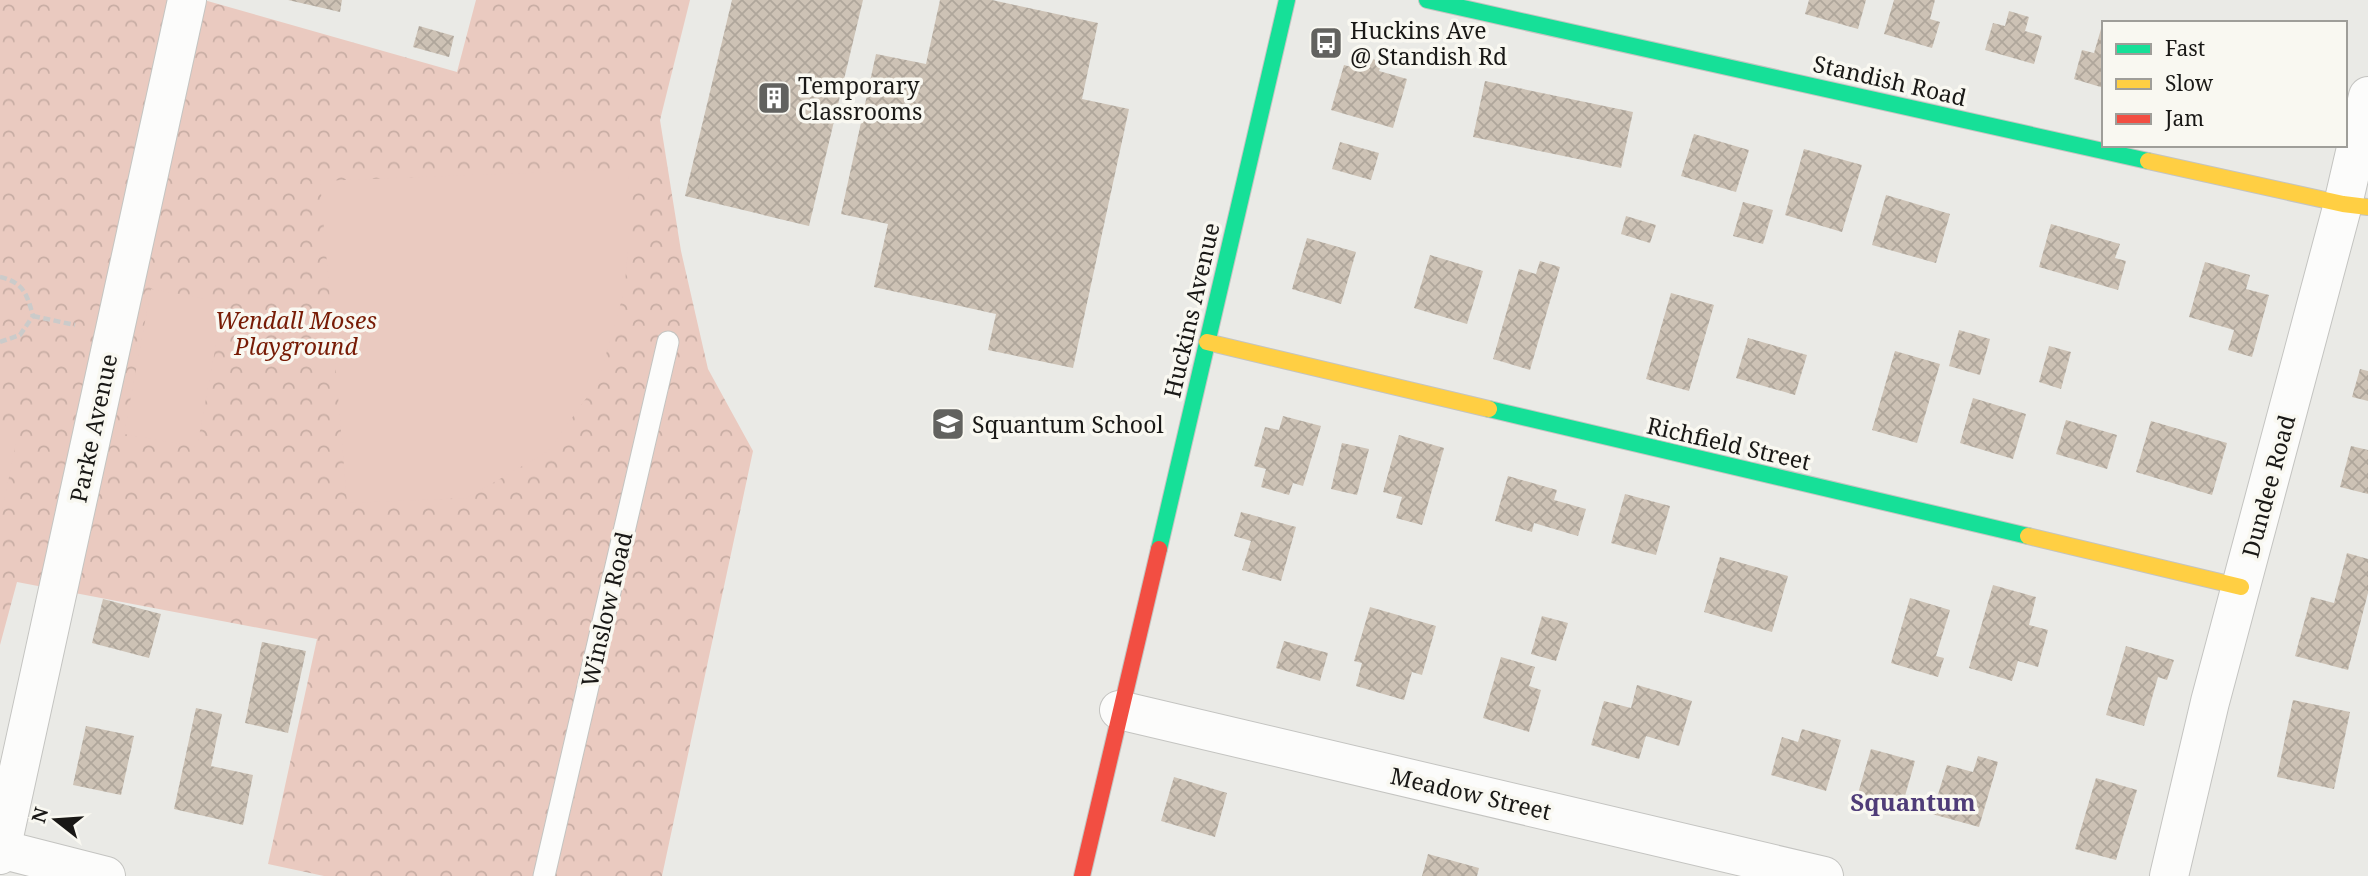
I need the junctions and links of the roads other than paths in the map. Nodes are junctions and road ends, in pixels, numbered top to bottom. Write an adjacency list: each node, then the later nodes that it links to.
1 (187, 0): 10 (street, Parke Avenue)
2 (1287, 0): 7 (street, Huckins Avenue)
3 (1427, 0): 5 (street, Standish Road)
4 (2368, 96): 5 (street, Dundee Road)
5 (2356, 206): 8 (street, Dundee Road)
6 (668, 342): 12 (lane, Winslow Road)
7 (1207, 342): 8 (street, Richfield Street); 9 (street, Huckins Avenue)
8 (2241, 587): 15 (street, Dundee Road)
9 (1119, 710): 13 (street, Huckins Avenue); 14 (street, Meadow Street)
10 (1, 851): 11 (street)
11 (106, 876)
12 (544, 876)
13 (1082, 876)
14 (1824, 876)
15 (2169, 876)

